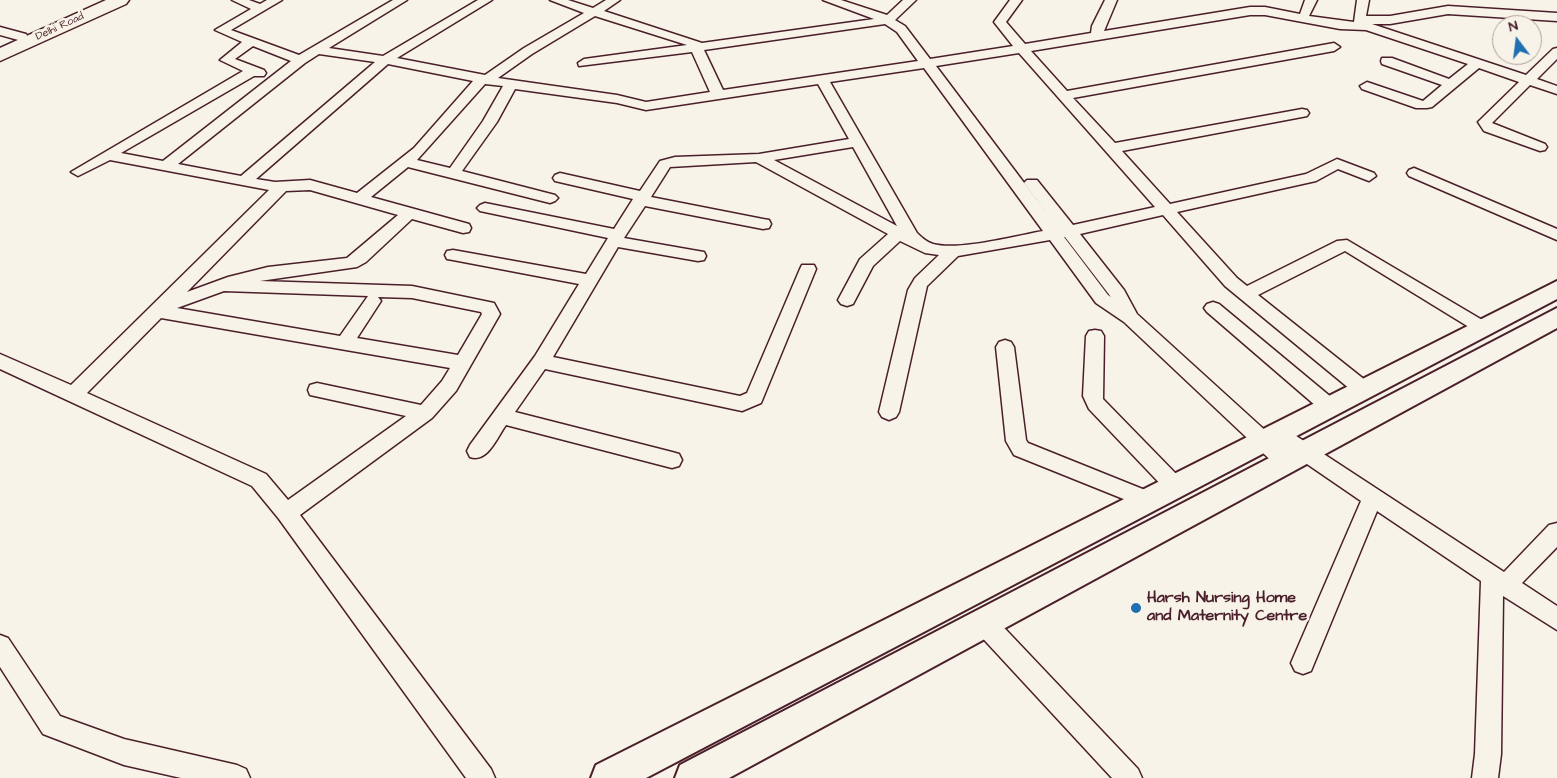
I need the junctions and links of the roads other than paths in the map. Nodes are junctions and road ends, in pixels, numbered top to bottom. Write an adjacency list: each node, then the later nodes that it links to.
1 (104, 0): 25 (main road)
2 (120, 0): 33 (main road, Delhi Road)
3 (238, 0): 17 (street)
4 (276, 0): 17 (street)
5 (400, 0): 31 (street)
6 (486, 0): 35 (street)
7 (556, 0): 18 (street)
8 (614, 0): 18 (street)
9 (828, 0): 20 (street)
10 (851, 0): 20 (street)
11 (910, 0): 20 (street)
12 (1016, 0): 30 (street)
13 (1111, 0): 24 (street)
14 (1240, 0): 19 (street)
15 (1311, 0): 19 (street)
16 (1363, 0): 22 (street)
17 (261, 8): 26 (street)
18 (594, 12): 28 (street); 43 (street)
19 (1306, 13): 22 (street)
20 (892, 17): 28 (street); 38 (street)
21 (1557, 17): 22 (street)
22 (1359, 20)
23 (0, 31): 25 (street)
24 (1097, 36): 30 (street); 39 (street)
25 (22, 37): 27 (main road)
26 (251, 42): 34 (street); 40 (street)
27 (0, 47)
28 (699, 47): 37 (street); 50 (street)
29 (1334, 47): 51 (street)
30 (1023, 48): 38 (street); 51 (street)
31 (315, 50): 34 (street); 35 (street)
32 (1557, 52): 44 (street)
33 (0, 55)
34 (300, 60): 41 (street)
35 (385, 60): 43 (street); 66 (street)
36 (1387, 61): 46 (street)
37 (584, 63)
38 (933, 63): 42 (street); 76 (street)
39 (1477, 63): 44 (street); 46 (street)
40 (253, 71): 41 (street); 48 (street)
41 (275, 79): 52 (street)
42 (822, 79): 50 (street); 54 (street)
43 (484, 80): 45 (street); 59 (street)
44 (1528, 80): 49 (street); 55 (street)
45 (511, 84): 50 (street); 63 (street)
46 (1451, 84): 47 (street)
47 (1367, 86)
48 (220, 90): 52 (street); 57 (street)
49 (1557, 90)
50 (718, 95)
51 (1065, 95): 56 (street)
52 (250, 99): 60 (street)
53 (1302, 113): 56 (street)
54 (858, 142): 58 (street); 80 (street)
55 (1540, 147)
56 (1113, 148): 72 (street)
57 (108, 155): 60 (street); 61 (street)
58 (759, 158): 69 (street); 77 (street)
59 (407, 162): 63 (street); 70 (street)
60 (166, 166): 66 (street)
61 (78, 172)
62 (1414, 173): 78 (street)
63 (453, 174): 68 (street)
64 (1369, 176): 72 (street)
65 (560, 178): 69 (street)
66 (244, 181): 67 (street)
67 (281, 187): 70 (street); 92 (street)
68 (550, 198)
69 (641, 198): 74 (street); 79 (street)
70 (359, 199): 73 (street)
71 (485, 208): 79 (street)
72 (1167, 209): 76 (street); 88 (street)
73 (409, 212): 75 (street); 86 (street)
74 (763, 224)
75 (463, 228)
76 (1061, 232): 81 (street); 108 (street)
77 (899, 233): 80 (street); 89 (street)
78 (1557, 235)
79 (615, 238): 83 (street); 85 (street)
80 (918, 243): 81 (street)
81 (953, 252): 105 (street)
82 (453, 254): 85 (street)
83 (698, 256)
84 (808, 268): 99 (street)
85 (589, 280): 99 (street)
86 (224, 285): 92 (street); 100 (street)
87 (1557, 289): 94 (street)
88 (1245, 294): 94 (street); 102 (street)
89 (847, 300)
90 (372, 301): 96 (street)
91 (1214, 308): 104 (street)
92 (159, 309): 96 (street); 103 (street)
93 (1557, 317): 110 (street)
94 (1483, 328): 102 (street)
95 (1095, 336): 112 (street)
96 (345, 343): 100 (street)
97 (1005, 347): 114 (street)
98 (0, 361): 103 (street)
99 (541, 361): 107 (street)
100 (462, 363): 106 (street)
101 (317, 390): 106 (street)
102 (1363, 390): 104 (street)
103 (73, 395): 115 (street)
104 (1330, 407): 108 (street)
105 (888, 412)
106 (425, 413): 115 (street)
107 (502, 416): 109 (street); 111 (street)
108 (1270, 438): 110 (street); 112 (street)
109 (477, 451)
110 (1296, 458): 113 (street); 119 (street)
111 (672, 460)
112 (1175, 486): 114 (street)
113 (1373, 498): 118 (street); 123 (street)
114 (1148, 500): 117 (street)
115 (286, 513): 125 (street)
116 (1557, 532): 118 (street)
117 (1001, 577): 119 (street); 126 (street)
118 (1499, 581): 120 (street); 129 (street)
119 (1022, 602): 121 (street)
120 (1557, 619)
121 (984, 623): 127 (street); 128 (street)
122 (0, 646): 124 (street)
123 (1303, 663)
124 (237, 778)
125 (482, 778)
126 (609, 778)
127 (692, 778)
128 (1129, 778)
129 (1485, 778)

